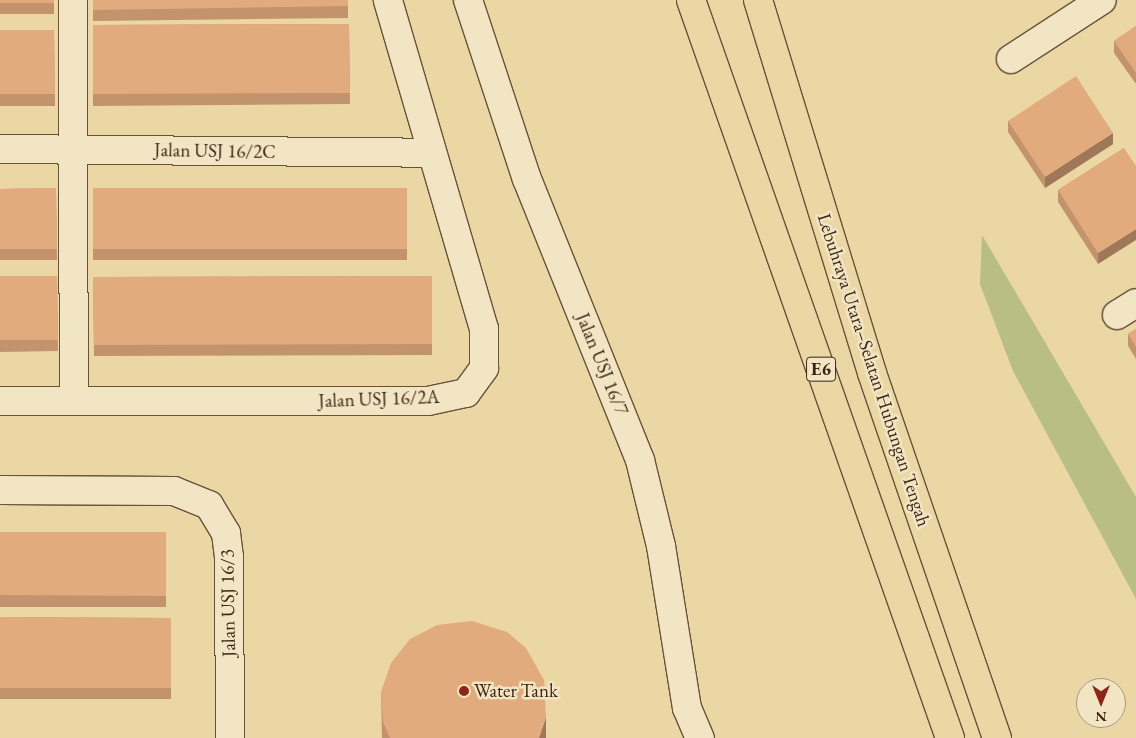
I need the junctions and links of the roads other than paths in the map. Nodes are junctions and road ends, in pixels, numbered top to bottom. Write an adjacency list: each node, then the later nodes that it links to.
1 (73, 0): 8 (street)
2 (388, 0): 10 (street, Jalan USJ 16/2A)
3 (468, 0): 15 (street, Jalan USJ 16/7)
4 (691, 0): 16 (highway, E6)
5 (758, 0): 17 (highway, Lebuhraya Utara–Selatan Hubungan Tengah)
6 (1102, 0): 7 (street)
7 (1011, 59)
8 (74, 149): 9 (street, Jalan USJ 16/2C); 10 (street, Jalan USJ 16/2C); 12 (street)
9 (0, 150)
10 (431, 153): 12 (street, Jalan USJ 16/2A)
11 (0, 401): 12 (street, Jalan USJ 16/2A)
12 (74, 401)
13 (0, 490): 14 (street, Jalan USJ 16/3)
14 (230, 738)
15 (700, 738)
16 (950, 738)
17 (997, 738)

